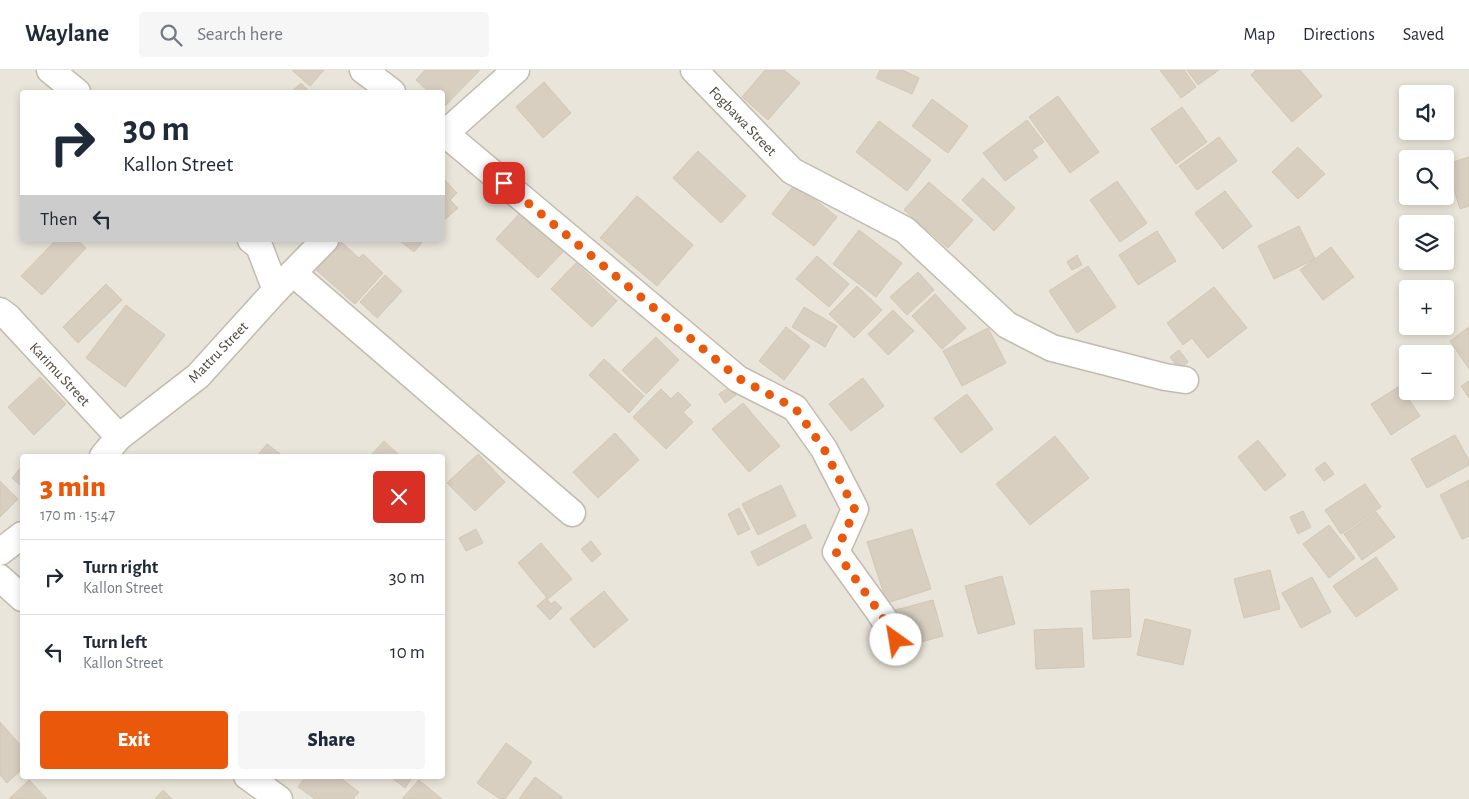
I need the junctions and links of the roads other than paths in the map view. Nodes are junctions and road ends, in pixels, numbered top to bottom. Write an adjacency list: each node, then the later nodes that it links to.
1 (50, 70): 5 (street)
2 (363, 70): 6 (street)
3 (516, 70): 7 (street)
4 (694, 70): 13 (street, Fogbawa Street)
5 (75, 90)
6 (389, 90)
7 (445, 133)
8 (445, 135): 20 (street)
9 (254, 242): 11 (street)
10 (323, 242): 11 (street, Mattru Street)
11 (284, 282): 14 (street, Mattru Street); 15 (street)
12 (0, 311): 14 (street, Karimu Street)
13 (1185, 380)
14 (111, 447)
15 (572, 513)
16 (20, 537): 17 (street)
17 (0, 552)
18 (0, 578): 19 (street)
19 (20, 596)
20 (896, 640)
21 (251, 779): 22 (street)
22 (279, 799)

